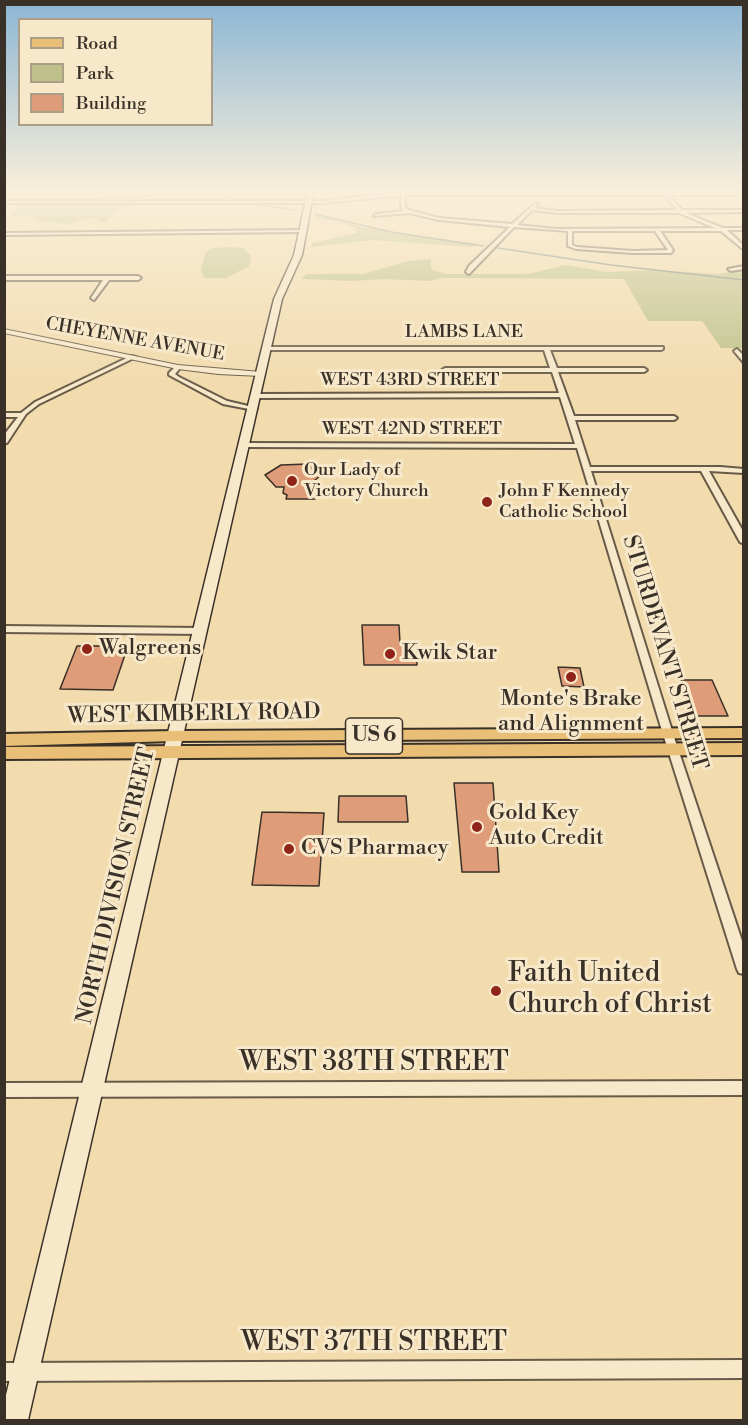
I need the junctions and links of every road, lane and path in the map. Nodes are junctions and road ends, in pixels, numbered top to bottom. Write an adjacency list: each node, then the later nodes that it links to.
1 (297, 256): 12 (main road, NORTH DIVISION STREET)
2 (482, 256): 5 (street)
3 (744, 267): 4 (street)
4 (732, 269)
5 (470, 272)
6 (4, 278): 7 (street)
7 (107, 278): 8 (street); 9 (street)
8 (138, 278)
9 (94, 298)
10 (4, 331): 15 (street, CHEYENNE AVENUE)
11 (661, 348): 12 (street, LAMBS LANE)
12 (268, 349): 21 (main road, NORTH DIVISION STREET)
13 (547, 350): 18 (street, STURDEVANT STREET)
14 (736, 351): 16 (street)
15 (133, 357): 17 (street, CHEYENNE AVENUE); 25 (street)
16 (744, 361)
17 (178, 367): 21 (street, CHEYENNE AVENUE); 23 (street, WEST 43RD STREET)
18 (554, 369): 19 (street); 20 (street); 22 (street, STURDEVANT STREET)
19 (445, 370)
20 (644, 370)
21 (261, 374): 23 (main road, NORTH DIVISION STREET)
22 (563, 395): 23 (street, WEST 43RD STREET); 26 (street, STURDEVANT STREET)
23 (256, 402): 29 (main road, NORTH DIVISION STREET)
24 (4, 415): 25 (street)
25 (23, 415): 28 (street)
26 (571, 418): 27 (street); 30 (street, STURDEVANT STREET)
27 (674, 418)
28 (4, 441)
29 (245, 445): 30 (street, WEST 42ND STREET); 36 (main road, NORTH DIVISION STREET)
30 (579, 446): 31 (street, STURDEVANT STREET)
31 (586, 469): 32 (street); 39 (street, STURDEVANT STREET)
32 (704, 469): 33 (street); 34 (street)
33 (744, 471)
34 (744, 542)
35 (4, 629): 36 (street)
36 (201, 631): 40 (main road, NORTH DIVISION STREET)
37 (744, 734): 39 (main road, WEST KIMBERLY ROAD / US 6)
38 (4, 740): 40 (main road, WEST KIMBERLY ROAD / US 6)
39 (670, 742): 40 (main road, WEST KIMBERLY ROAD / US 6); 41 (main road, WEST KIMBERLY ROAD / US 6); 43 (street, STURDEVANT STREET)
40 (173, 744): 42 (main road, WEST KIMBERLY ROAD / US 6); 44 (main road, NORTH DIVISION STREET)
41 (744, 749)
42 (4, 753)
43 (744, 969)
44 (93, 1089): 45 (street, WEST 38TH STREET); 46 (street, WEST 38TH STREET); 49 (main road, NORTH DIVISION STREET)
45 (744, 1089)
46 (4, 1090)
47 (744, 1369): 49 (street, WEST 37TH STREET)
48 (4, 1372): 49 (street, WEST 37TH STREET)
49 (26, 1372): 50 (main road, NORTH DIVISION STREET)
50 (14, 1420)

